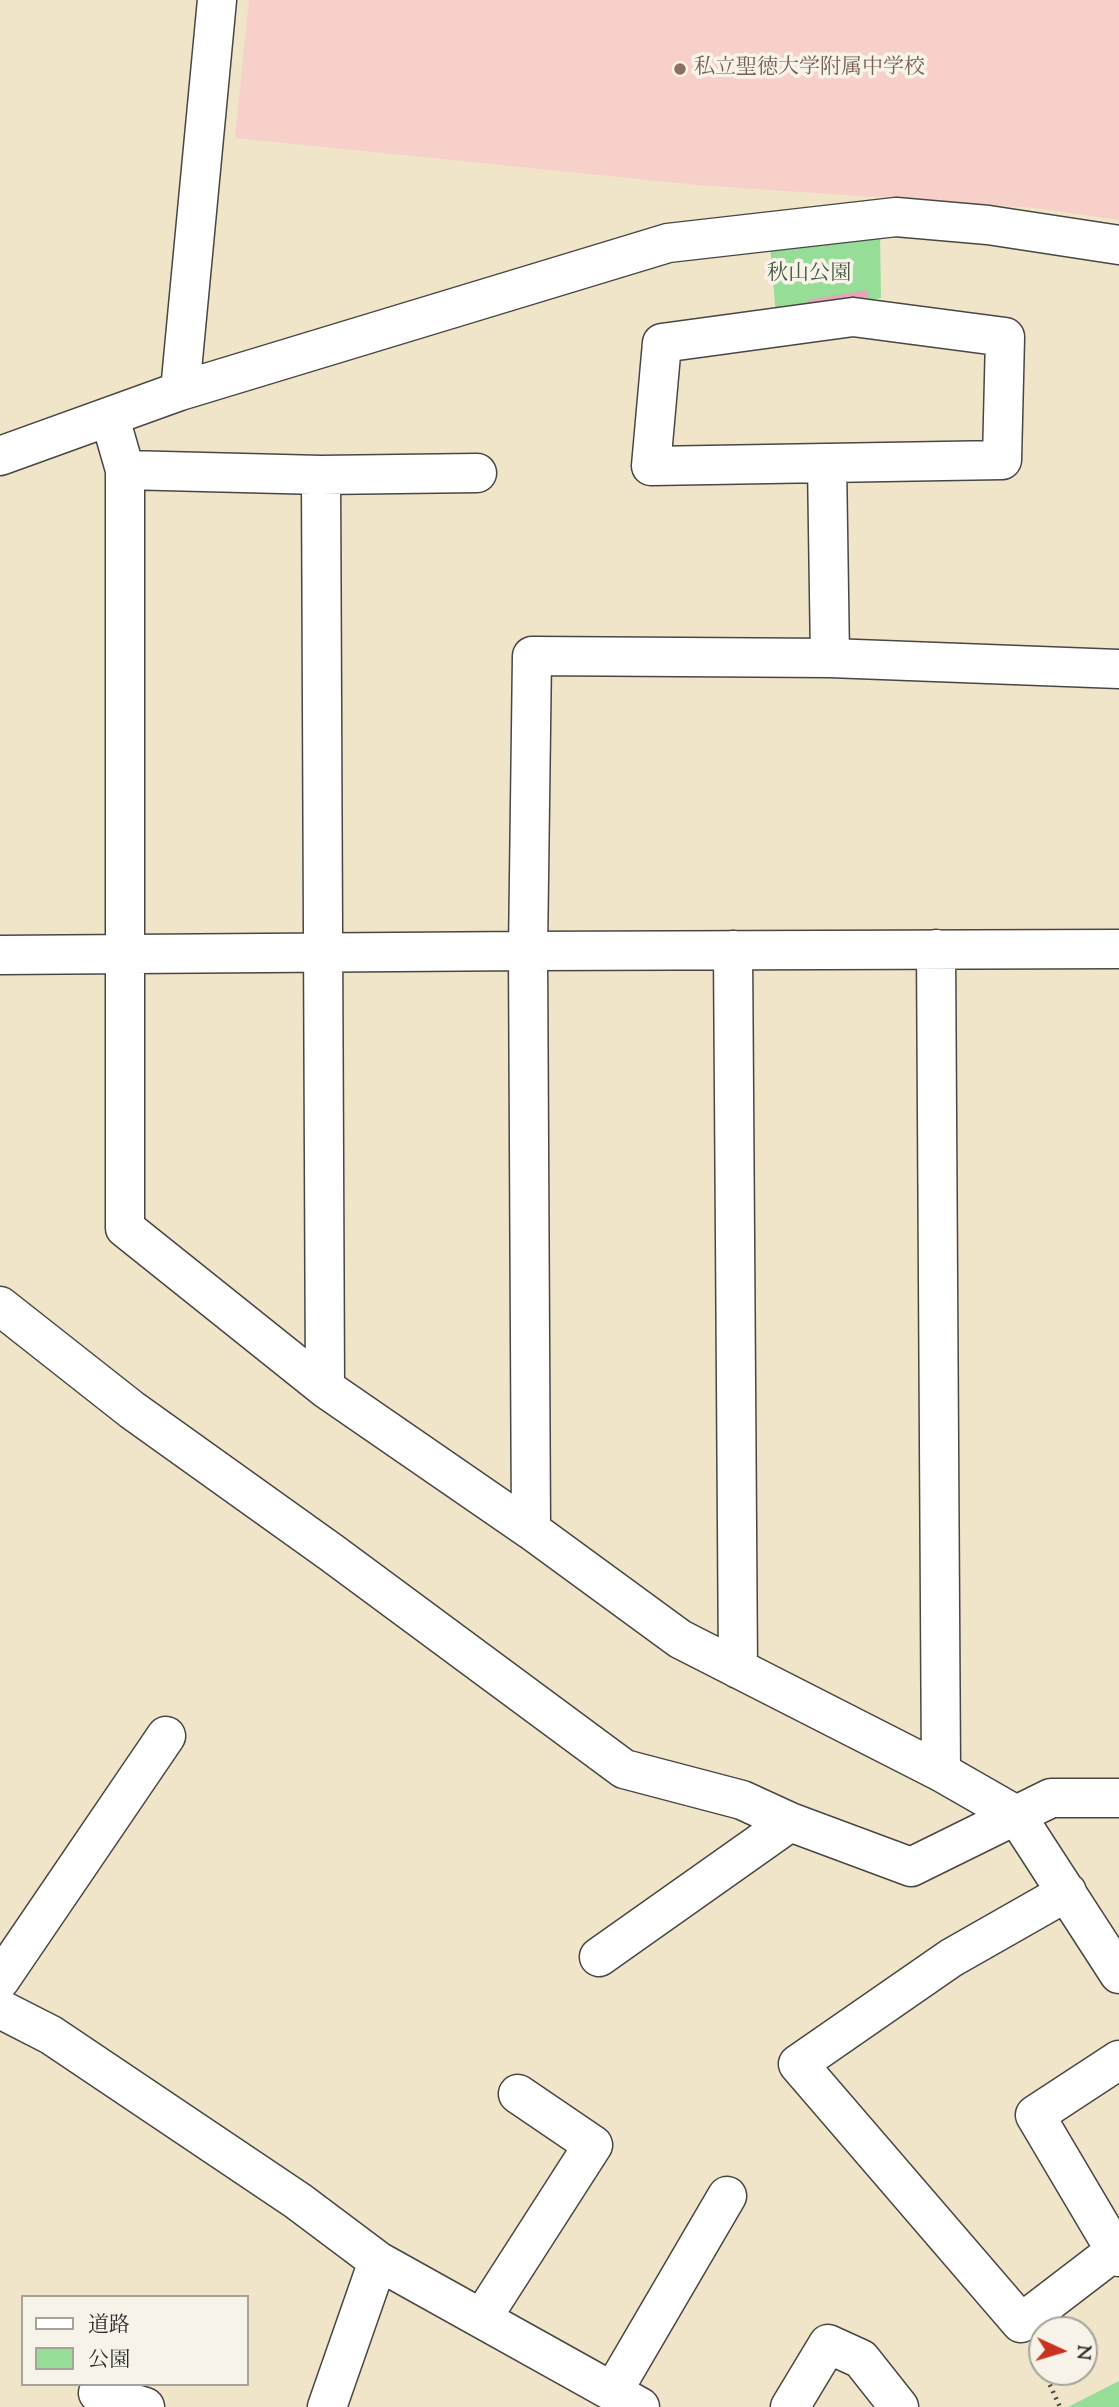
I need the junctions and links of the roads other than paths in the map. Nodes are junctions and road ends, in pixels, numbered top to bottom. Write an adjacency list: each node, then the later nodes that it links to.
1 (217, 0): 3 (street)
2 (1119, 245): 3 (street)
3 (180, 391): 4 (street)
4 (110, 418): 5 (street); 7 (street)
5 (0, 456)
6 (827, 463): 6 (street); 10 (street)
7 (125, 470): 9 (street); 18 (street)
8 (477, 473): 9 (street)
9 (321, 475): 16 (street)
10 (830, 658): 11 (street); 15 (street)
11 (1119, 669)
12 (936, 948): 13 (street); 14 (street); 24 (street)
13 (1119, 949)
14 (733, 950): 15 (street); 22 (street)
15 (528, 951): 16 (street); 21 (street)
16 (324, 954): 18 (street); 20 (street)
17 (0, 955): 18 (street)
18 (124, 955): 20 (street)
19 (0, 1306): 27 (street)
20 (325, 1388): 21 (street)
21 (531, 1530): 22 (street)
22 (738, 1669): 24 (street)
23 (166, 1736): 31 (street)
24 (941, 1772): 26 (street)
25 (1119, 1798): 26 (street)
26 (1016, 1815): 27 (street); 28 (street)
27 (790, 1822): 29 (street)
28 (1067, 1892): 30 (street); 36 (street)
29 (599, 1957)
30 (1119, 1974)
31 (0, 1980)
32 (0, 2009): 37 (street)
33 (1119, 2060): 36 (street)
34 (518, 2094): 38 (street)
35 (727, 2196): 40 (street)
36 (1117, 2254)
37 (378, 2261): 38 (street); 42 (street)
38 (482, 2318): 40 (street)
39 (98, 2393): 41 (street)
40 (627, 2399)
41 (145, 2407)
42 (327, 2407)
43 (790, 2407): 44 (street)
44 (899, 2407)

